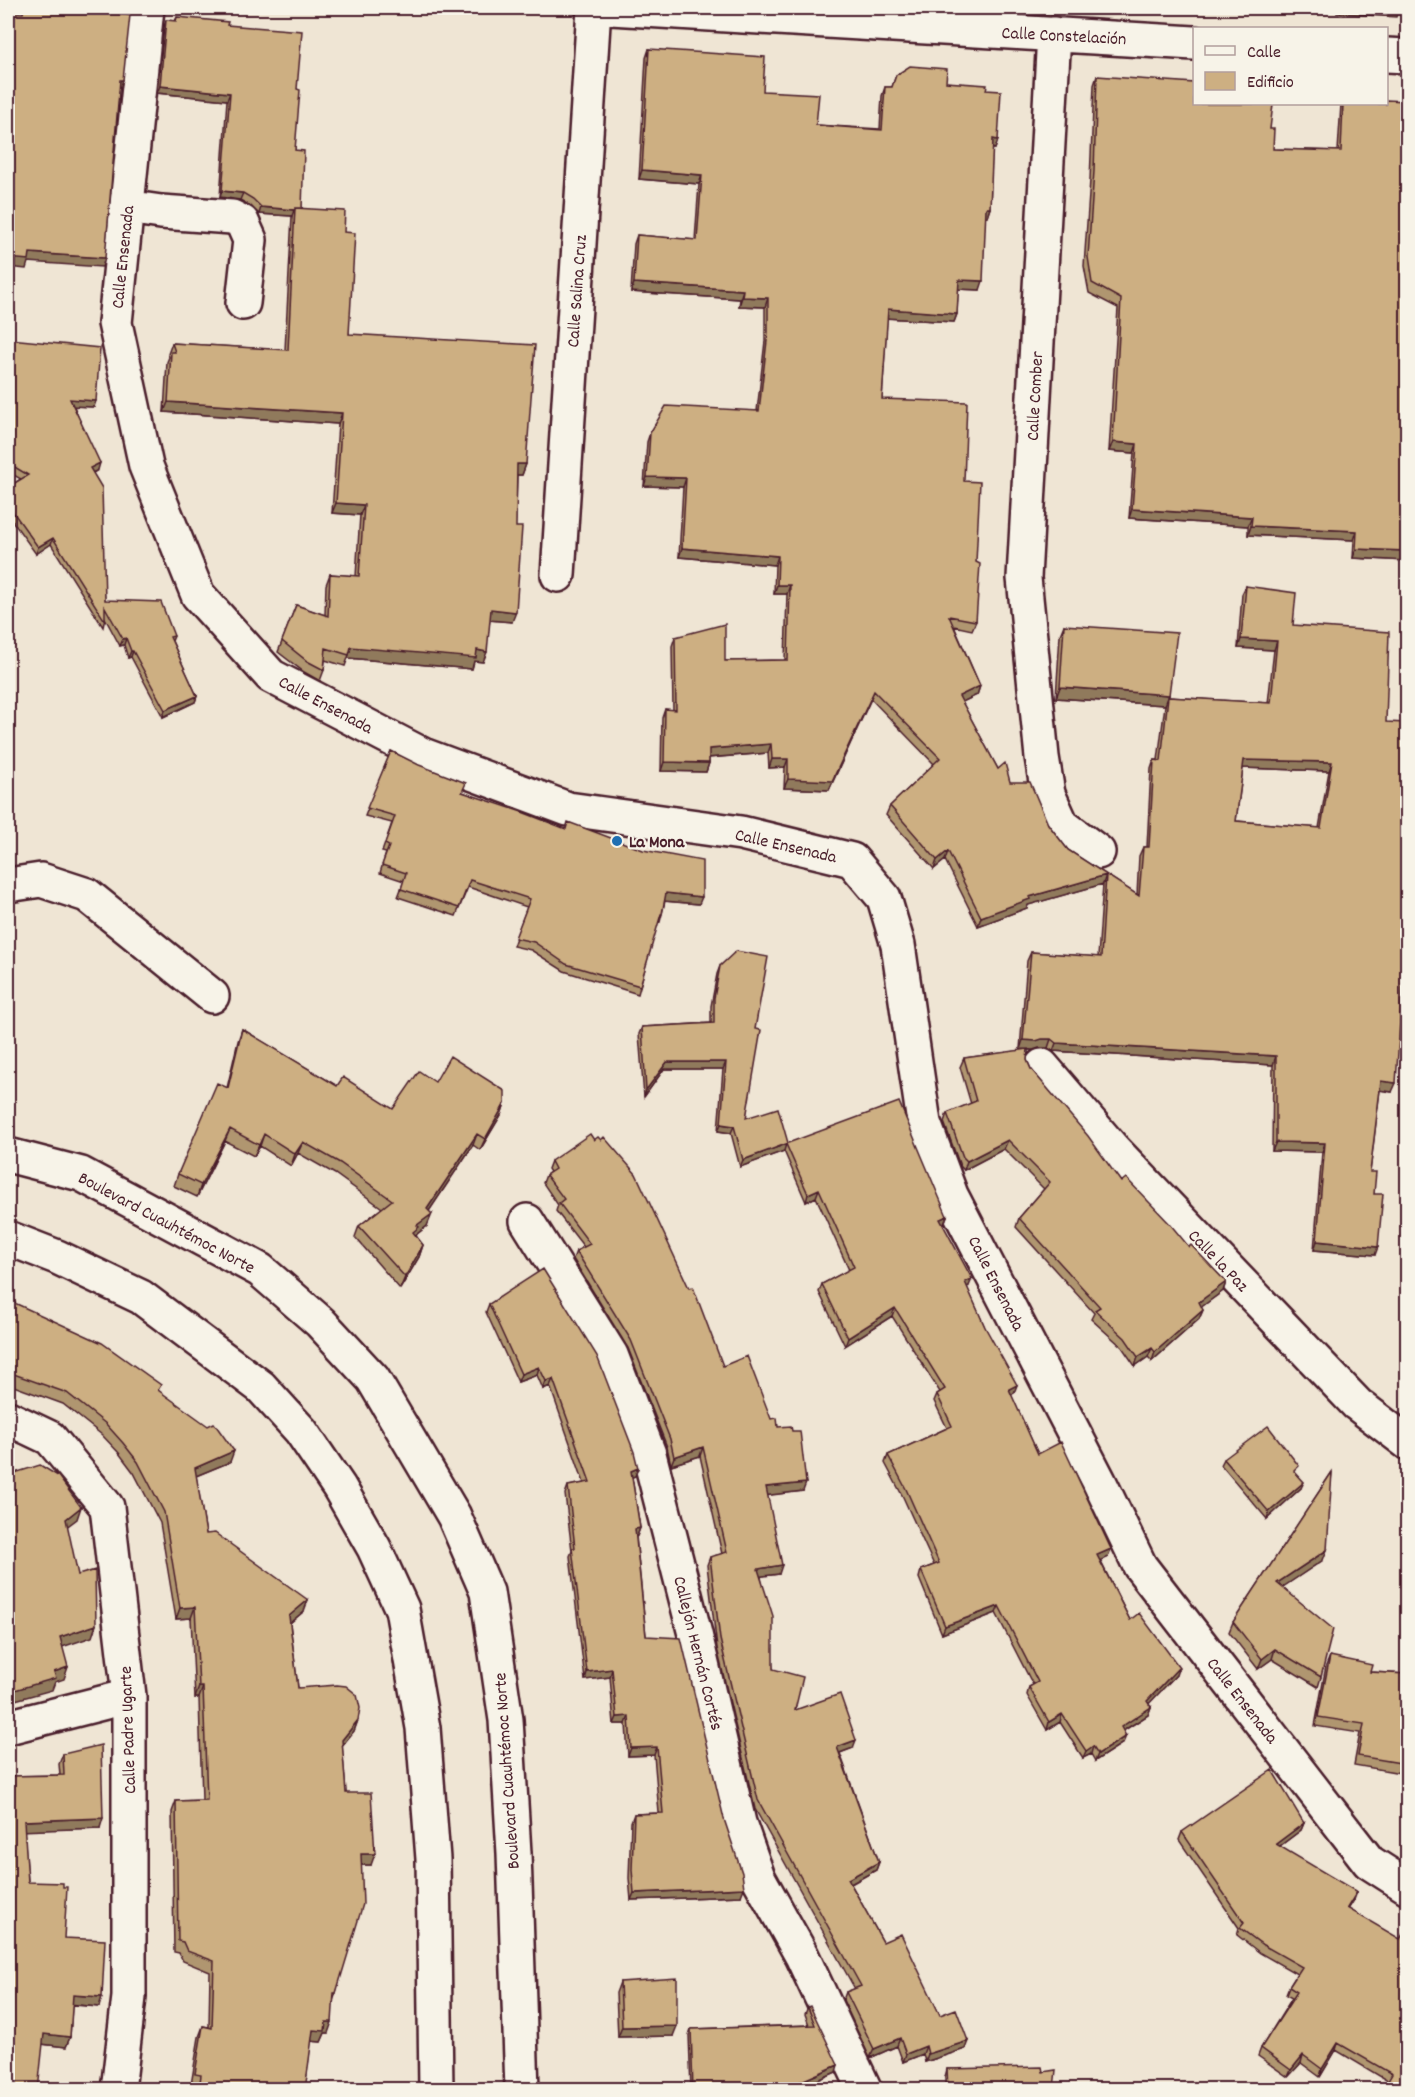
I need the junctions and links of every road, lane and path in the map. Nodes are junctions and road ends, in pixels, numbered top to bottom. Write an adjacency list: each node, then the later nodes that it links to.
1 (147, 8): 8 (street, Calle Ensenada)
2 (594, 8): 10 (street, Calle Salina Cruz)
3 (611, 8): 4 (street, Calle Constelación)
4 (1054, 34): 5 (street, Calle Constelación); 11 (street, Calle Comber)
5 (1193, 43)
6 (1388, 55): 7 (street)
7 (1407, 56)
8 (127, 207): 9 (street); 22 (street, Calle Ensenada)
9 (243, 303)
10 (558, 575)
11 (1098, 852)
12 (8, 885): 13 (street)
13 (212, 996)
14 (1042, 1066): 19 (street, Calle la Paz)
15 (8, 1155): 25 (street, Boulevard Cuauhtémoc Norte)
16 (527, 1221): 26 (street, Callejón Hernán Cortés)
17 (8, 1238): 24 (street)
18 (8, 1418): 20 (street, Calle Padre Ugarte)
19 (1407, 1443)
20 (129, 1696): 21 (street); 23 (street, Calle Padre Ugarte)
21 (8, 1727)
22 (1407, 1887)
23 (118, 2090)
24 (436, 2090)
25 (522, 2090)
26 (865, 2090)

